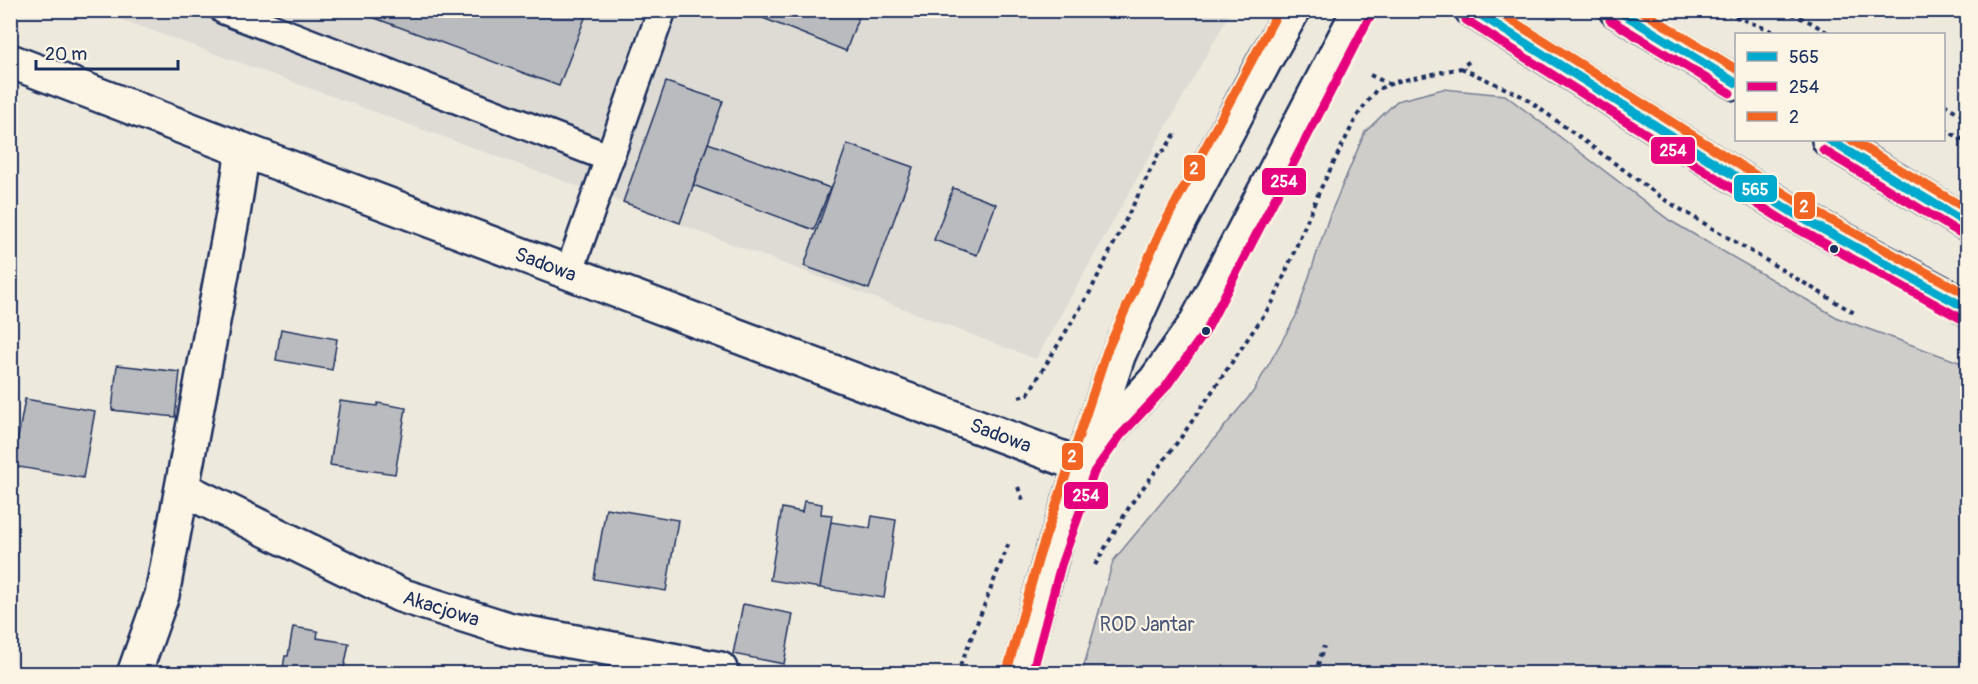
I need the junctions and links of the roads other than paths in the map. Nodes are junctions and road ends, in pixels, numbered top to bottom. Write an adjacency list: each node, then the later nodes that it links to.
1 (224, 10): 11 (lane)
2 (662, 10): 11 (lane)
3 (1293, 10): 15 (street)
4 (1359, 10): 15 (street)
5 (1616, 10): 8 (street)
6 (1485, 18): 14 (street)
7 (10, 61): 10 (street, Sadowa)
8 (1735, 82)
9 (1831, 141): 12 (street)
10 (243, 150): 13 (street, Sadowa); 16 (street)
11 (610, 158): 13 (lane)
12 (1968, 224)
13 (569, 272): 15 (street, Sadowa)
14 (1968, 309)
15 (1083, 466): 19 (street)
16 (183, 489): 17 (street, Akacjowa); 18 (street)
17 (720, 669)
18 (134, 674)
19 (1019, 674)

